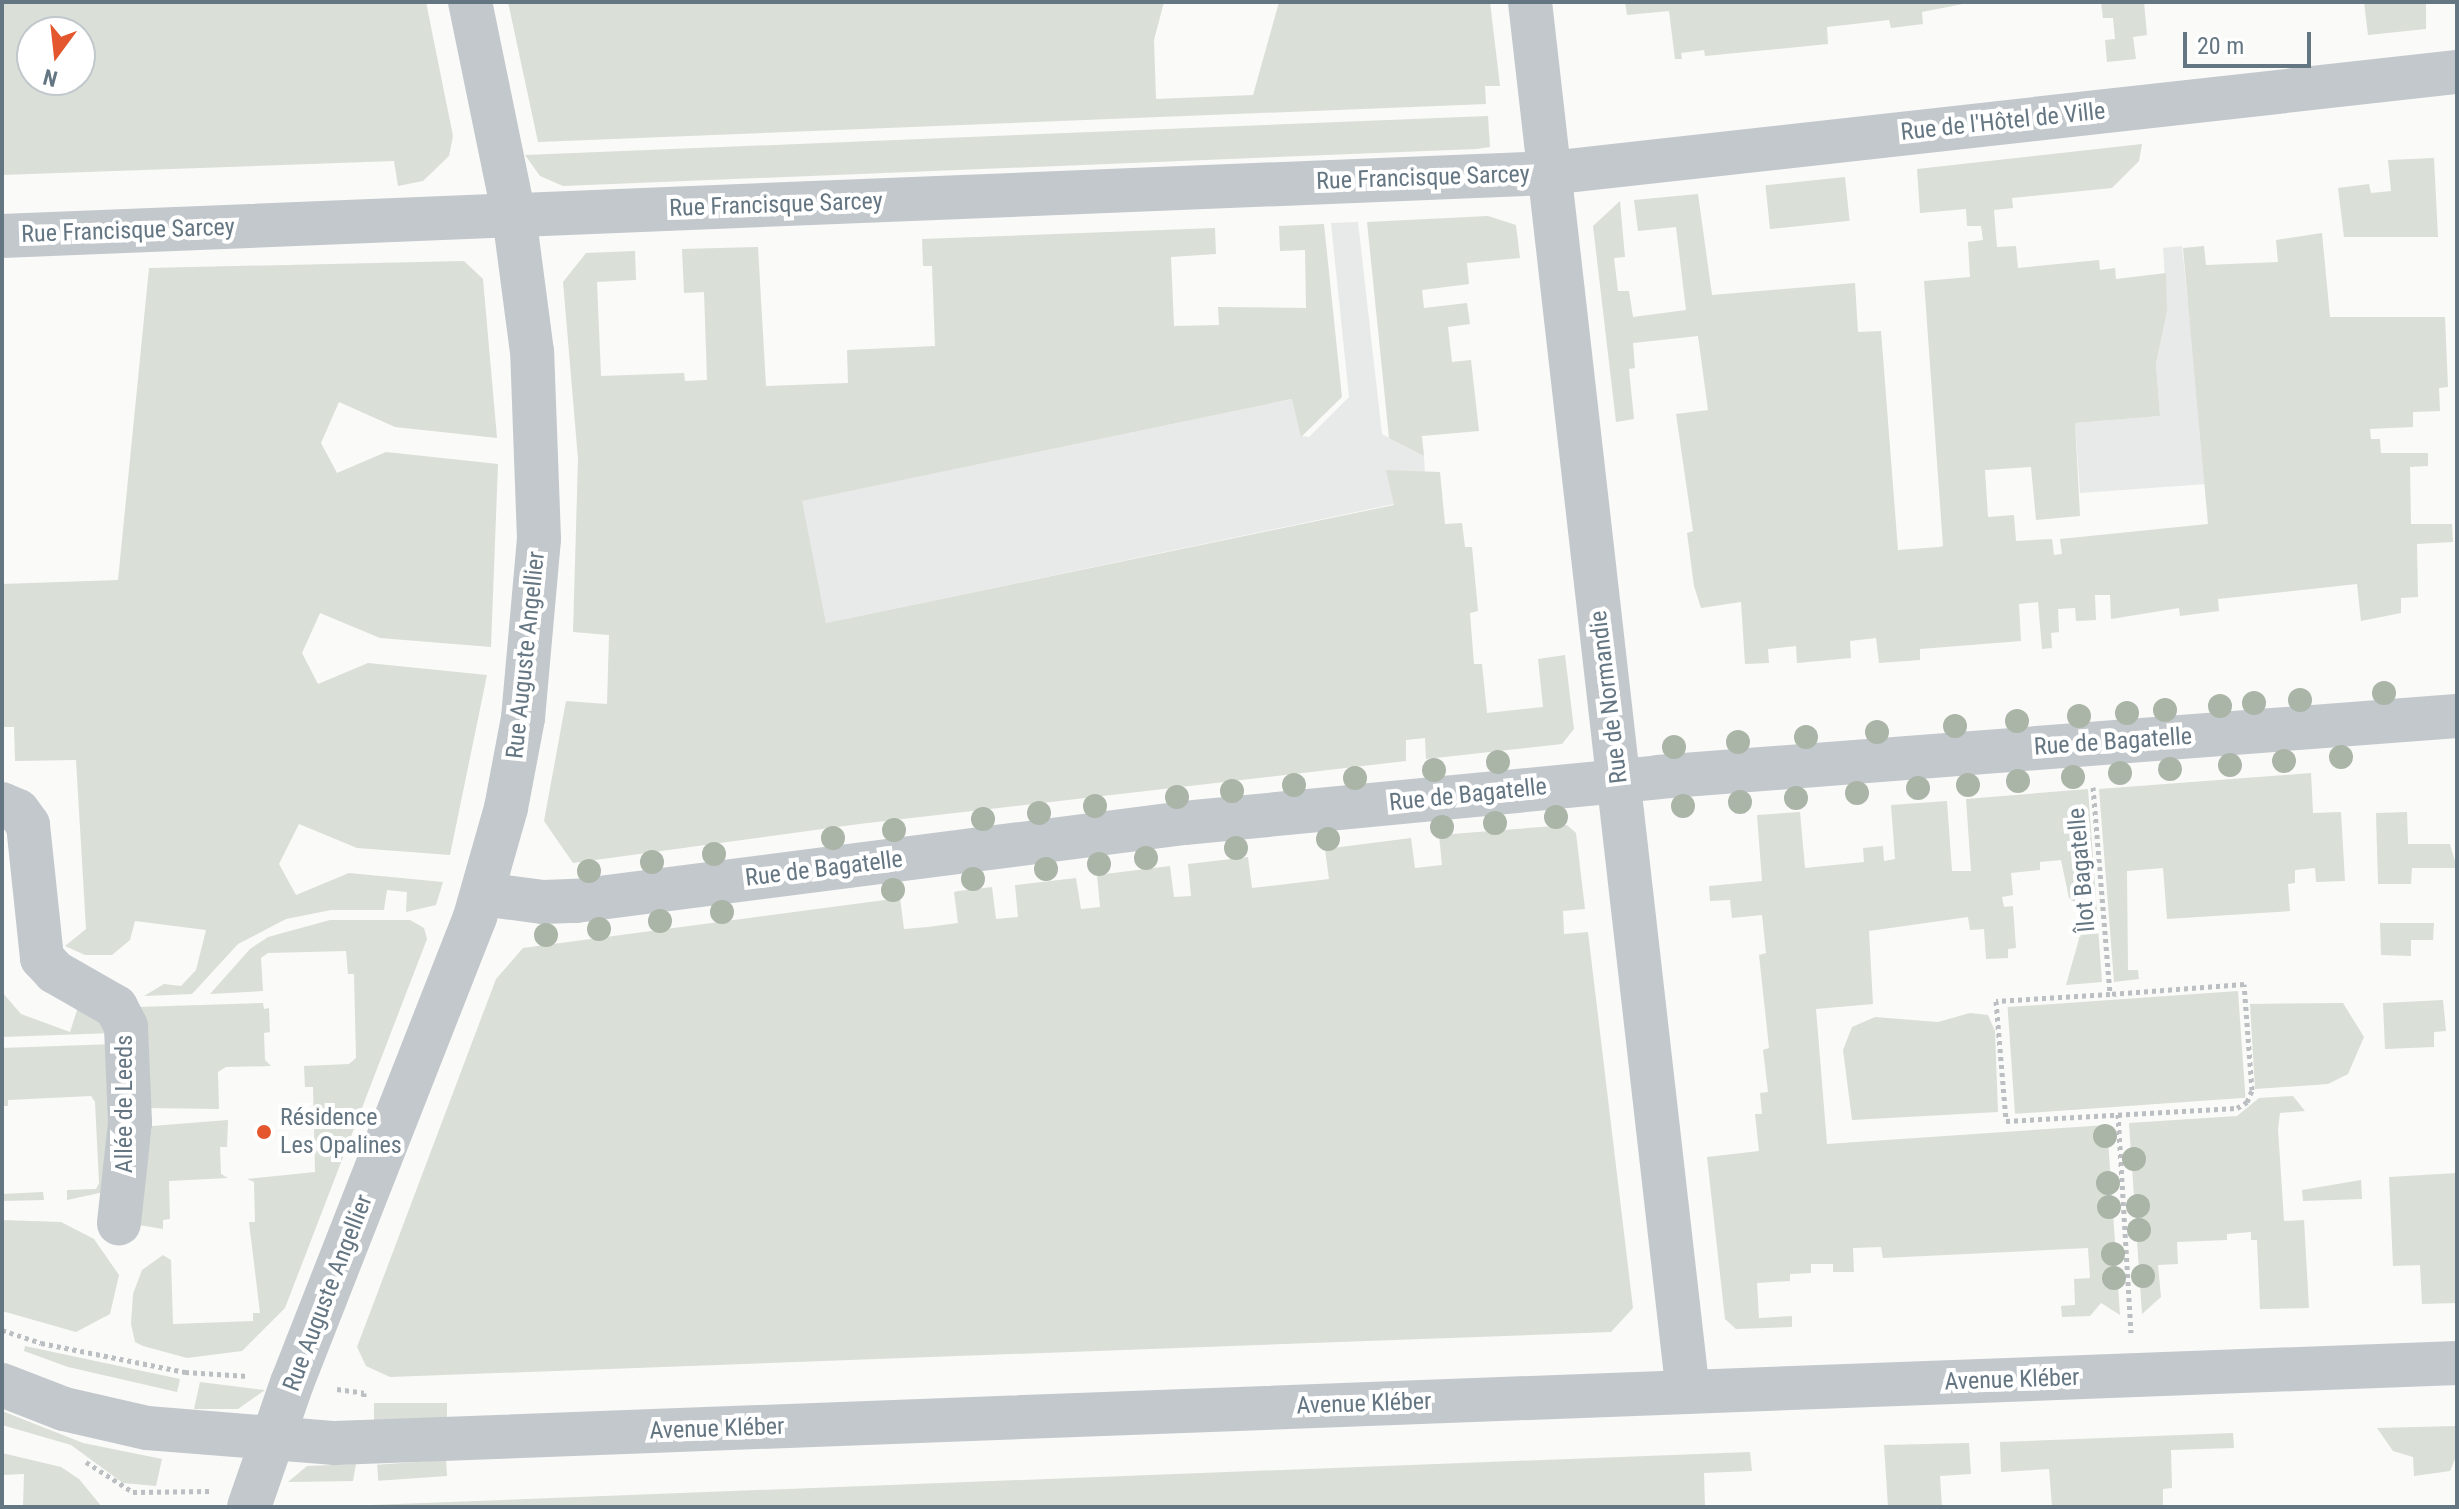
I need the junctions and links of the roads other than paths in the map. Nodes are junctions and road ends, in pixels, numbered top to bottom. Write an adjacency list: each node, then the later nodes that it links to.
1 (470, 2): 5 (street, Rue Auguste Angellier)
2 (1530, 2): 4 (street, Rue de Normandie)
3 (2457, 72): 4 (street, Rue de l'Hôtel de Ville)
4 (1549, 173): 5 (street, Rue Francisque Sarcey); 8 (street, Rue de Normandie)
5 (514, 216): 6 (street, Rue Francisque Sarcey); 10 (street, Rue Auguste Angellier)
6 (2, 236)
7 (2457, 716): 8 (street, Rue de Bagatelle)
8 (1618, 781): 10 (street, Rue de Bagatelle); 14 (street, Rue de Normandie)
9 (2, 804): 11 (street, Allée de Leeds)
10 (482, 894): 15 (street, Rue Auguste Angellier)
11 (119, 1223)
12 (2457, 1363): 14 (street, Avenue Kléber)
13 (2, 1385): 15 (street, Avenue Kléber)
14 (1688, 1392): 15 (street, Avenue Kléber)
15 (272, 1441): 16 (street, Rue Auguste Angellier)
16 (249, 1507)

